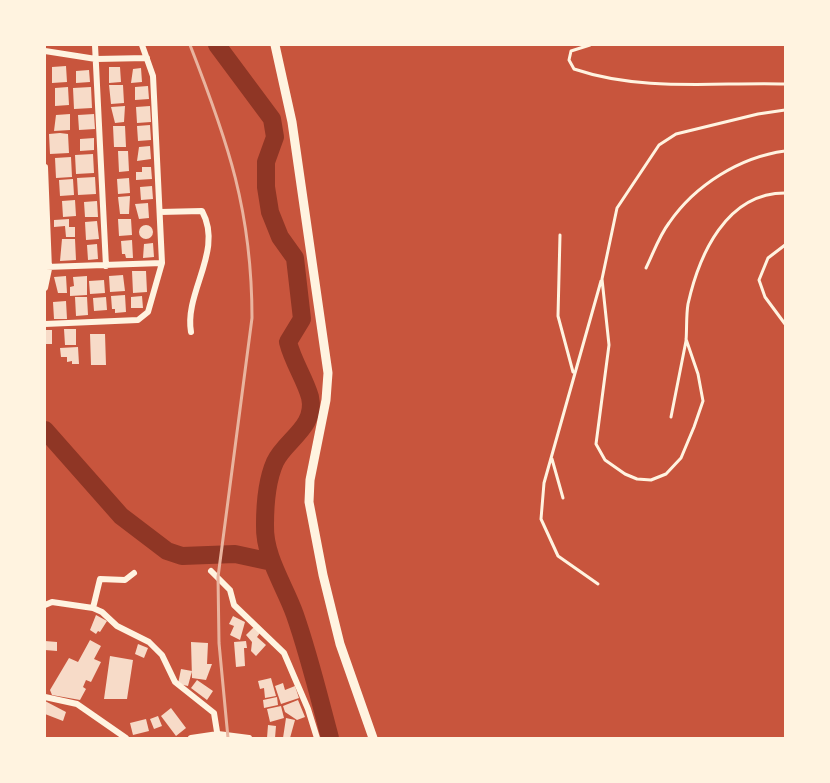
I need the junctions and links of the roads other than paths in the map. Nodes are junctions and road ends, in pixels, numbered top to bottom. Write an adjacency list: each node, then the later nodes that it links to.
1 (95, 45): 7 (street)
2 (142, 45): 6 (street)
3 (275, 45): 41 (main road)
4 (590, 45): 8 (lane)
5 (45, 51): 7 (street)
6 (147, 58): 7 (street); 13 (street)
7 (96, 59): 17 (street)
8 (785, 84)
9 (785, 110): 20 (lane)
10 (785, 151): 19 (lane)
11 (45, 167): 18 (street)
12 (785, 193): 25 (lane)
13 (160, 212): 16 (street); 24 (street)
14 (560, 235): 26 (lane)
15 (785, 245): 23 (lane)
16 (162, 263): 17 (street); 22 (street)
17 (106, 266): 18 (street)
18 (47, 268): 21 (street)
19 (646, 268)
20 (602, 279): 25 (lane); 26 (lane)
21 (45, 288)
22 (45, 324)
23 (785, 324)
24 (190, 332)
25 (686, 339): 27 (lane)
26 (574, 374): 28 (lane)
27 (670, 417)
28 (551, 458): 29 (lane); 32 (lane)
29 (562, 498)
30 (211, 571): 40 (street)
31 (134, 573): 34 (street)
32 (598, 584)
33 (45, 605): 34 (street)
34 (93, 608): 36 (street)
35 (45, 697): 37 (street)
36 (218, 736): 38 (street); 39 (street)
37 (126, 738)
38 (191, 738)
39 (249, 738)
40 (317, 738)
41 (373, 738)

